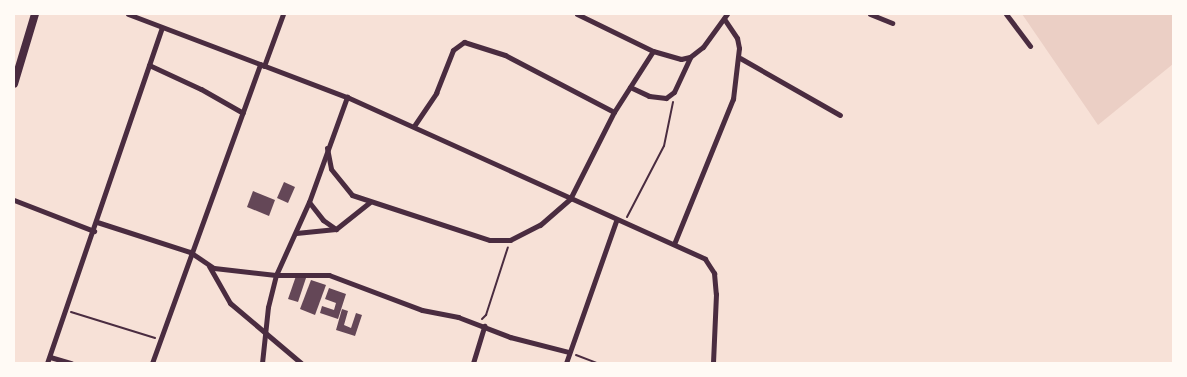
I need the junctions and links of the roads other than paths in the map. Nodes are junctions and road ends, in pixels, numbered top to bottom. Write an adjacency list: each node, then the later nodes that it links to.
1 (35, 14): 16 (highway)
2 (128, 14): 9 (street)
3 (282, 14): 15 (street)
4 (577, 14): 11 (street)
5 (870, 14): 8 (street)
6 (1006, 14): 10 (street)
7 (725, 16): 12 (street); 13 (street)
8 (892, 23)
9 (162, 28): 14 (street); 15 (street)
10 (1030, 46)
11 (653, 51): 12 (street); 17 (street)
12 (690, 57): 17 (street)
13 (740, 58): 21 (street); 33 (street)
14 (149, 65): 20 (street); 29 (street)
15 (262, 65): 18 (street); 20 (street)
16 (14, 84)
17 (630, 87): 19 (street)
18 (347, 97): 22 (street); 23 (street)
19 (614, 112): 22 (street); 24 (street)
20 (242, 113): 34 (street)
21 (840, 115)
22 (414, 126): 24 (street)
23 (327, 148): 26 (street); 27 (street)
24 (570, 199): 27 (street); 28 (street)
25 (14, 200): 31 (street)
26 (309, 202): 30 (street); 32 (street)
27 (370, 202): 30 (street)
28 (616, 221): 33 (street); 39 (street)
29 (97, 222): 31 (street); 34 (street)
30 (336, 229): 32 (street)
31 (94, 231): 40 (street)
32 (296, 233): 36 (street)
33 (674, 244): 48 (street)
34 (190, 252): 35 (street); 43 (street)
35 (209, 265): 36 (street); 38 (street)
36 (276, 276): 37 (street); 38 (street)
37 (484, 326): 39 (street); 46 (street)
38 (265, 332): 44 (street); 45 (street)
39 (569, 352): 47 (street)
40 (50, 357): 41 (street); 42 (street)
41 (47, 363)
42 (71, 363)
43 (152, 363)
44 (262, 363)
45 (301, 363)
46 (473, 363)
47 (566, 363)
48 (713, 363)

